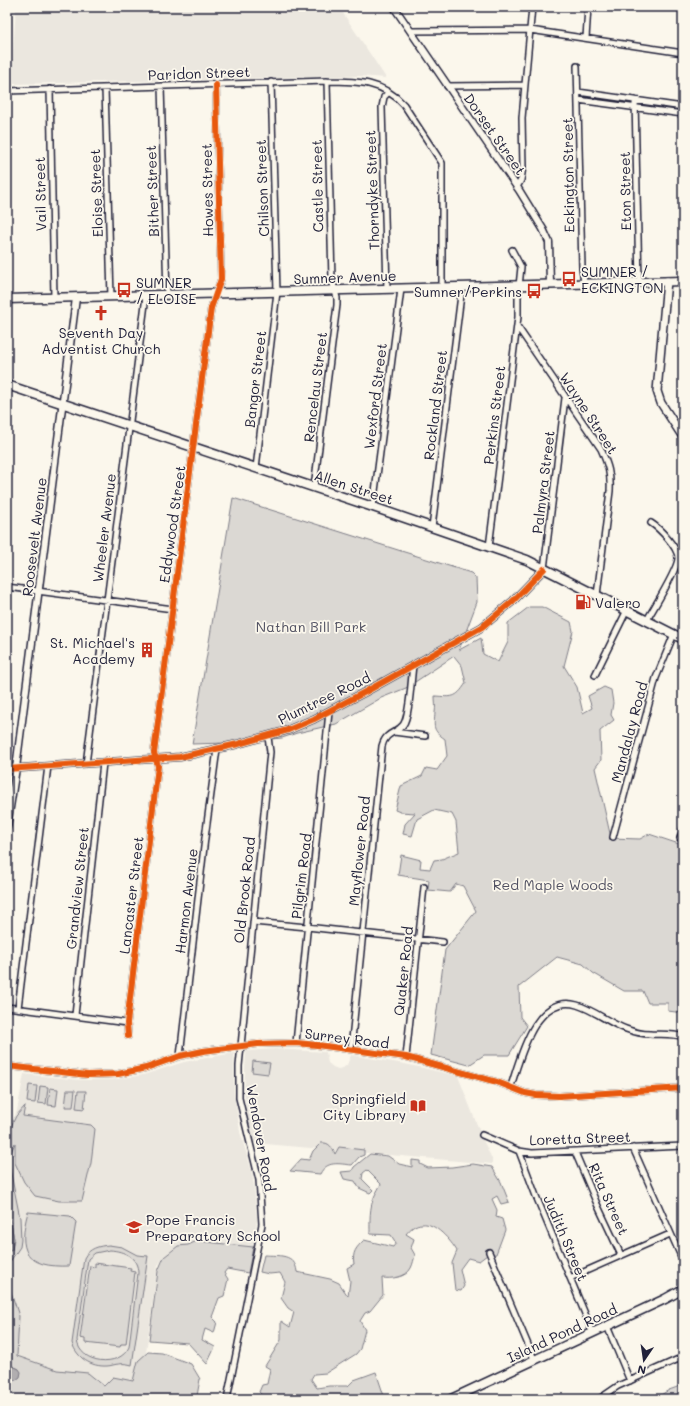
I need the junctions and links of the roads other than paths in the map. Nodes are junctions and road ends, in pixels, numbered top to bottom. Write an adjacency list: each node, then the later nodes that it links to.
1 (394, 7): 5 (street, Dorset Street)
2 (532, 7): 4 (street)
3 (588, 7): 6 (street)
4 (530, 30): 5 (street); 6 (street); 12 (street)
5 (411, 31): 14 (street, Dorset Street)
6 (586, 38): 7 (street)
7 (683, 52)
8 (578, 66): 18 (street, Eckington Street)
9 (327, 81): 10 (street, Paridon Street); 19 (street, Paridon Street); 37 (street, Castle Street)
10 (271, 82): 11 (street, Paridon Street); 38 (street, Chilson Street)
11 (216, 85): 13 (street, Paridon Street); 39 (street, Howes Street)
12 (525, 85): 14 (street); 25 (street)
13 (161, 86): 15 (street, Paridon Street); 40 (street, Bither Street)
14 (447, 86): 25 (street, Dorset Street)
15 (105, 88): 16 (street, Paridon Street); 42 (street, Eloise Street)
16 (50, 89): 17 (street, Paridon Street); 43 (street, Vail Street)
17 (7, 91)
18 (578, 92): 20 (street, Eckington Street); 21 (street)
19 (388, 93): 34 (street, Paridon Street); 35 (street, Thorndyke Street)
20 (578, 100): 23 (street); 30 (street, Eckington Street)
21 (635, 100): 22 (street); 23 (street, Eton Street)
22 (683, 107)
23 (635, 108): 24 (street); 29 (street, Eton Street)
24 (683, 114)
25 (517, 186): 31 (street, Dorset Street)
26 (512, 250): 32 (street, Perkins Street)
27 (667, 281): 28 (main road, Sumner Avenue); 29 (main road, Sumner Avenue); 51 (main road)
28 (683, 281)
29 (639, 282): 30 (main road, Sumner Avenue)
30 (584, 283): 31 (main road, Sumner Avenue)
31 (550, 284): 32 (main road, Sumner Avenue)
32 (519, 285): 33 (main road, Sumner Avenue); 46 (street, Perkins Street)
33 (462, 287): 34 (main road, Sumner Avenue); 57 (street, Rockland Street)
34 (442, 288): 36 (main road, Sumner Avenue)
35 (387, 289): 36 (main road, Sumner Avenue); 37 (main road, Sumner Avenue)
36 (400, 289): 55 (street, Wexford Street)
37 (336, 290): 38 (main road, Sumner Avenue); 54 (street, Rencelau Street)
38 (277, 292): 39 (main road, Sumner Avenue); 53 (street, Bangor Street)
39 (217, 294): 40 (main road, Sumner Avenue); 52 (street, Eddywood Street)
40 (166, 295): 41 (main road, Sumner Avenue)
41 (146, 296): 42 (main road, Sumner Avenue); 50 (street, Wheeler Avenue)
42 (111, 297): 44 (main road, Sumner Avenue)
43 (54, 298): 44 (main road, Sumner Avenue); 45 (main road, Sumner Avenue)
44 (76, 298): 49 (street, Roosevelt Avenue)
45 (7, 299)
46 (517, 326): 48 (street, Wayne Street); 58 (street, Perkins Street)
47 (7, 385): 49 (main road, Allen Street)
48 (565, 398): 59 (street, Palmyra Street); 62 (street, Wayne Street)
49 (63, 403): 50 (main road, Allen Street); 61 (street, Roosevelt Avenue)
50 (129, 425): 52 (main road, Allen Street); 63 (street, Wheeler Avenue)
51 (683, 437)
52 (194, 447): 53 (main road, Allen Street); 64 (street, Eddywood Street)
53 (256, 468): 54 (main road, Allen Street)
54 (314, 487): 55 (main road, Allen Street)
55 (373, 507): 57 (main road, Allen Street)
56 (650, 522): 66 (street)
57 (432, 527): 58 (main road, Allen Street)
58 (490, 547): 59 (main road, Allen Street)
59 (544, 568): 62 (main road, Allen Street); 69 (street, Plumtree Road)
60 (7, 587): 61 (street)
61 (39, 591): 63 (street); 80 (street, Roosevelt Avenue)
62 (597, 594): 65 (main road, Allen Street)
63 (107, 600): 64 (street); 78 (street, Wheeler Avenue)
64 (172, 609): 76 (street, Eddywood Street)
65 (627, 610): 66 (main road, Allen Street); 70 (street)
66 (646, 620): 67 (main road, Allen Street)
67 (674, 634): 68 (main road, Allen Street); 84 (street, Mandalay Road)
68 (683, 638)
69 (413, 666): 71 (street, Plumtree Road); 72 (street, Mayflower Road)
70 (595, 675)
71 (329, 712): 74 (street, Plumtree Road); 88 (street, Pilgrim Road)
72 (394, 732): 73 (street); 89 (street, Mayflower Road)
73 (425, 736)
74 (268, 737): 75 (street, Plumtree Road); 87 (street, Old Brook Road)
75 (217, 749): 76 (street, Plumtree Road); 101 (street, Harmon Avenue)
76 (155, 758): 77 (street, Plumtree Road); 95 (street, Lancaster Street)
77 (103, 763): 78 (street, Plumtree Road); 94 (street, Grandview Street)
78 (86, 764): 79 (street, Plumtree Road)
79 (48, 766): 80 (street, Plumtree Road); 93 (street)
80 (16, 768): 81 (street, Plumtree Road); 82 (street, Roosevelt Avenue)
81 (7, 769)
82 (7, 827)
83 (683, 829): 85 (street)
84 (613, 837)
85 (680, 838)
86 (424, 887): 90 (street, Quaker Road)
87 (253, 922): 88 (street); 99 (street, Old Brook Road)
88 (307, 927): 89 (street); 98 (street, Pilgrim Road)
89 (362, 933): 90 (street); 100 (street, Mayflower Road)
90 (419, 939): 91 (street); 102 (street, Quaker Road)
91 (443, 942)
92 (7, 1007): 93 (street)
93 (18, 1008): 94 (street)
94 (75, 1015): 95 (street)
95 (127, 1023): 96 (street, Lancaster Street)
96 (128, 1036)
97 (683, 1037): 104 (street)
98 (296, 1044): 99 (street, Surrey Road); 100 (street, Surrey Road)
99 (240, 1046): 101 (street, Surrey Road); 122 (street, Wendover Road)
100 (351, 1049): 102 (street, Surrey Road)
101 (180, 1056): 103 (street, Surrey Road)
102 (406, 1057): 104 (street, Surrey Road)
103 (7, 1066)
104 (511, 1086): 105 (street, Surrey Road)
105 (683, 1088)
106 (482, 1135): 109 (street, Loretta Street)
107 (683, 1146): 108 (street, Loretta Street)
108 (633, 1148): 110 (street, Loretta Street); 111 (street)
109 (519, 1151): 110 (street, Loretta Street); 115 (street, Judith Street)
110 (575, 1152): 113 (street, Rita Street)
111 (670, 1234): 113 (street); 114 (street)
112 (489, 1252): 120 (street)
113 (621, 1255): 115 (street)
114 (683, 1261)
115 (570, 1278): 118 (street, Judith Street)
116 (683, 1290): 117 (main road, Island Pond Road)
117 (607, 1326): 118 (main road, Island Pond Road); 121 (street)
118 (593, 1332): 120 (main road, Island Pond Road)
119 (683, 1356): 121 (street)
120 (534, 1359): 123 (main road, Island Pond Road)
121 (630, 1381): 124 (street)
122 (227, 1399)
123 (451, 1399)
124 (599, 1399)

